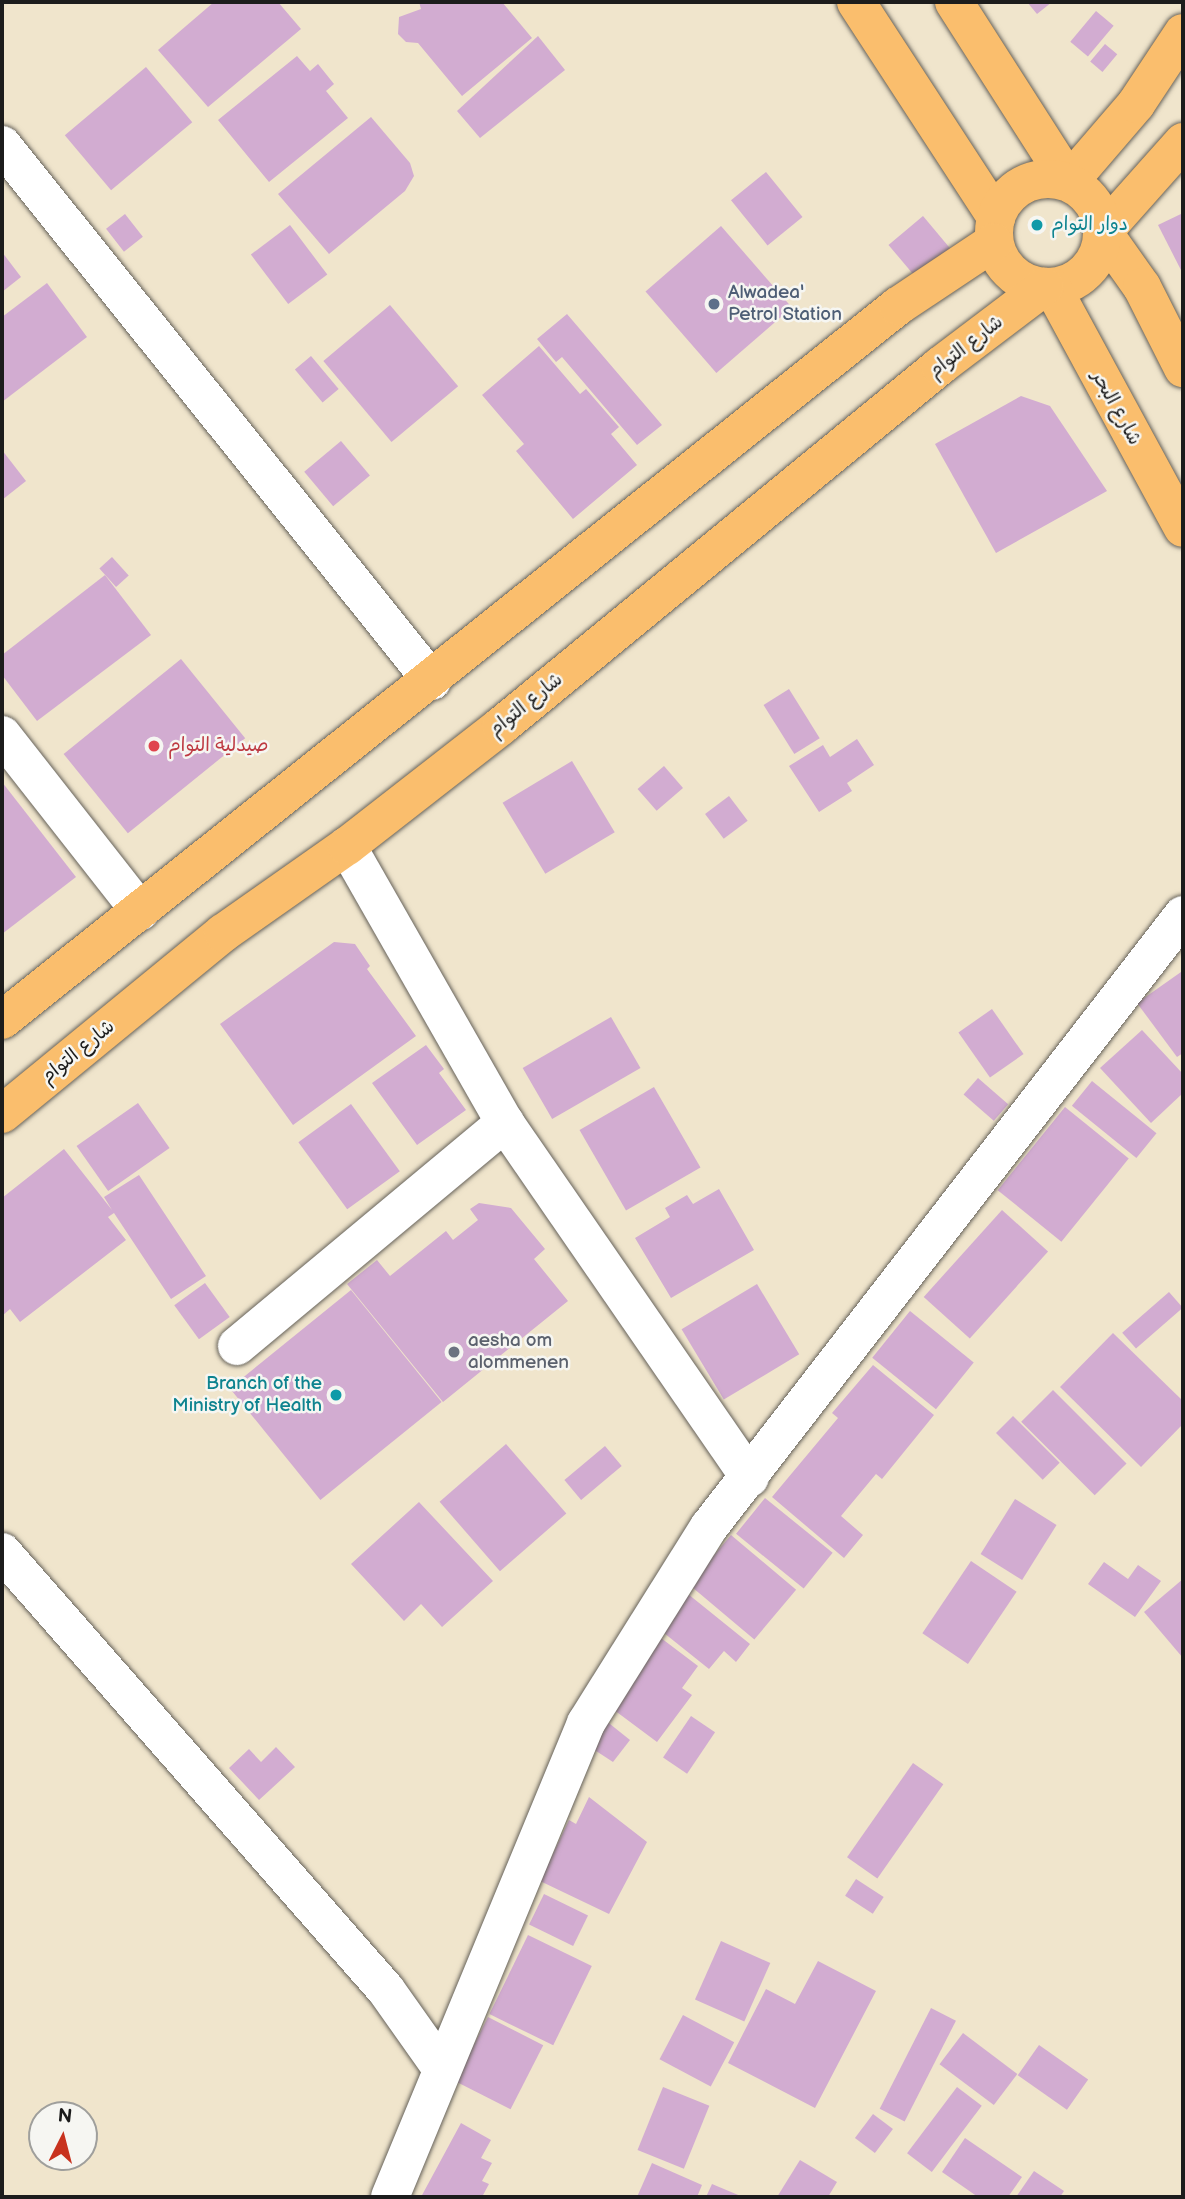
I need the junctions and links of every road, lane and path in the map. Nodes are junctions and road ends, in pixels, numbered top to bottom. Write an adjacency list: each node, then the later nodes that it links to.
1 (856, 2): 7 (main road)
2 (954, 2): 6 (main road)
3 (1183, 33): 6 (main road)
4 (1183, 142): 9 (main road)
5 (2, 145): 11 (street)
6 (1069, 182): 7 (main road); 8 (main road)
7 (995, 230): 8 (main road); 11 (main road)
8 (1048, 287): 10 (main road, شارع البحر); 13 (main road, شارع التوام)
9 (1183, 368)
10 (1183, 528)
11 (432, 681): 14 (main road)
12 (2, 735): 14 (street)
13 (347, 846): 17 (main road, شارع التوام); 18 (street)
14 (140, 911): 16 (main road)
15 (1183, 915): 20 (street)
16 (2, 1020)
17 (2, 1114)
18 (505, 1122): 19 (street); 20 (street)
19 (237, 1346)
20 (750, 1478): 22 (street)
21 (2, 1552): 22 (street)
22 (442, 2069): 23 (street)
23 (390, 2197)

